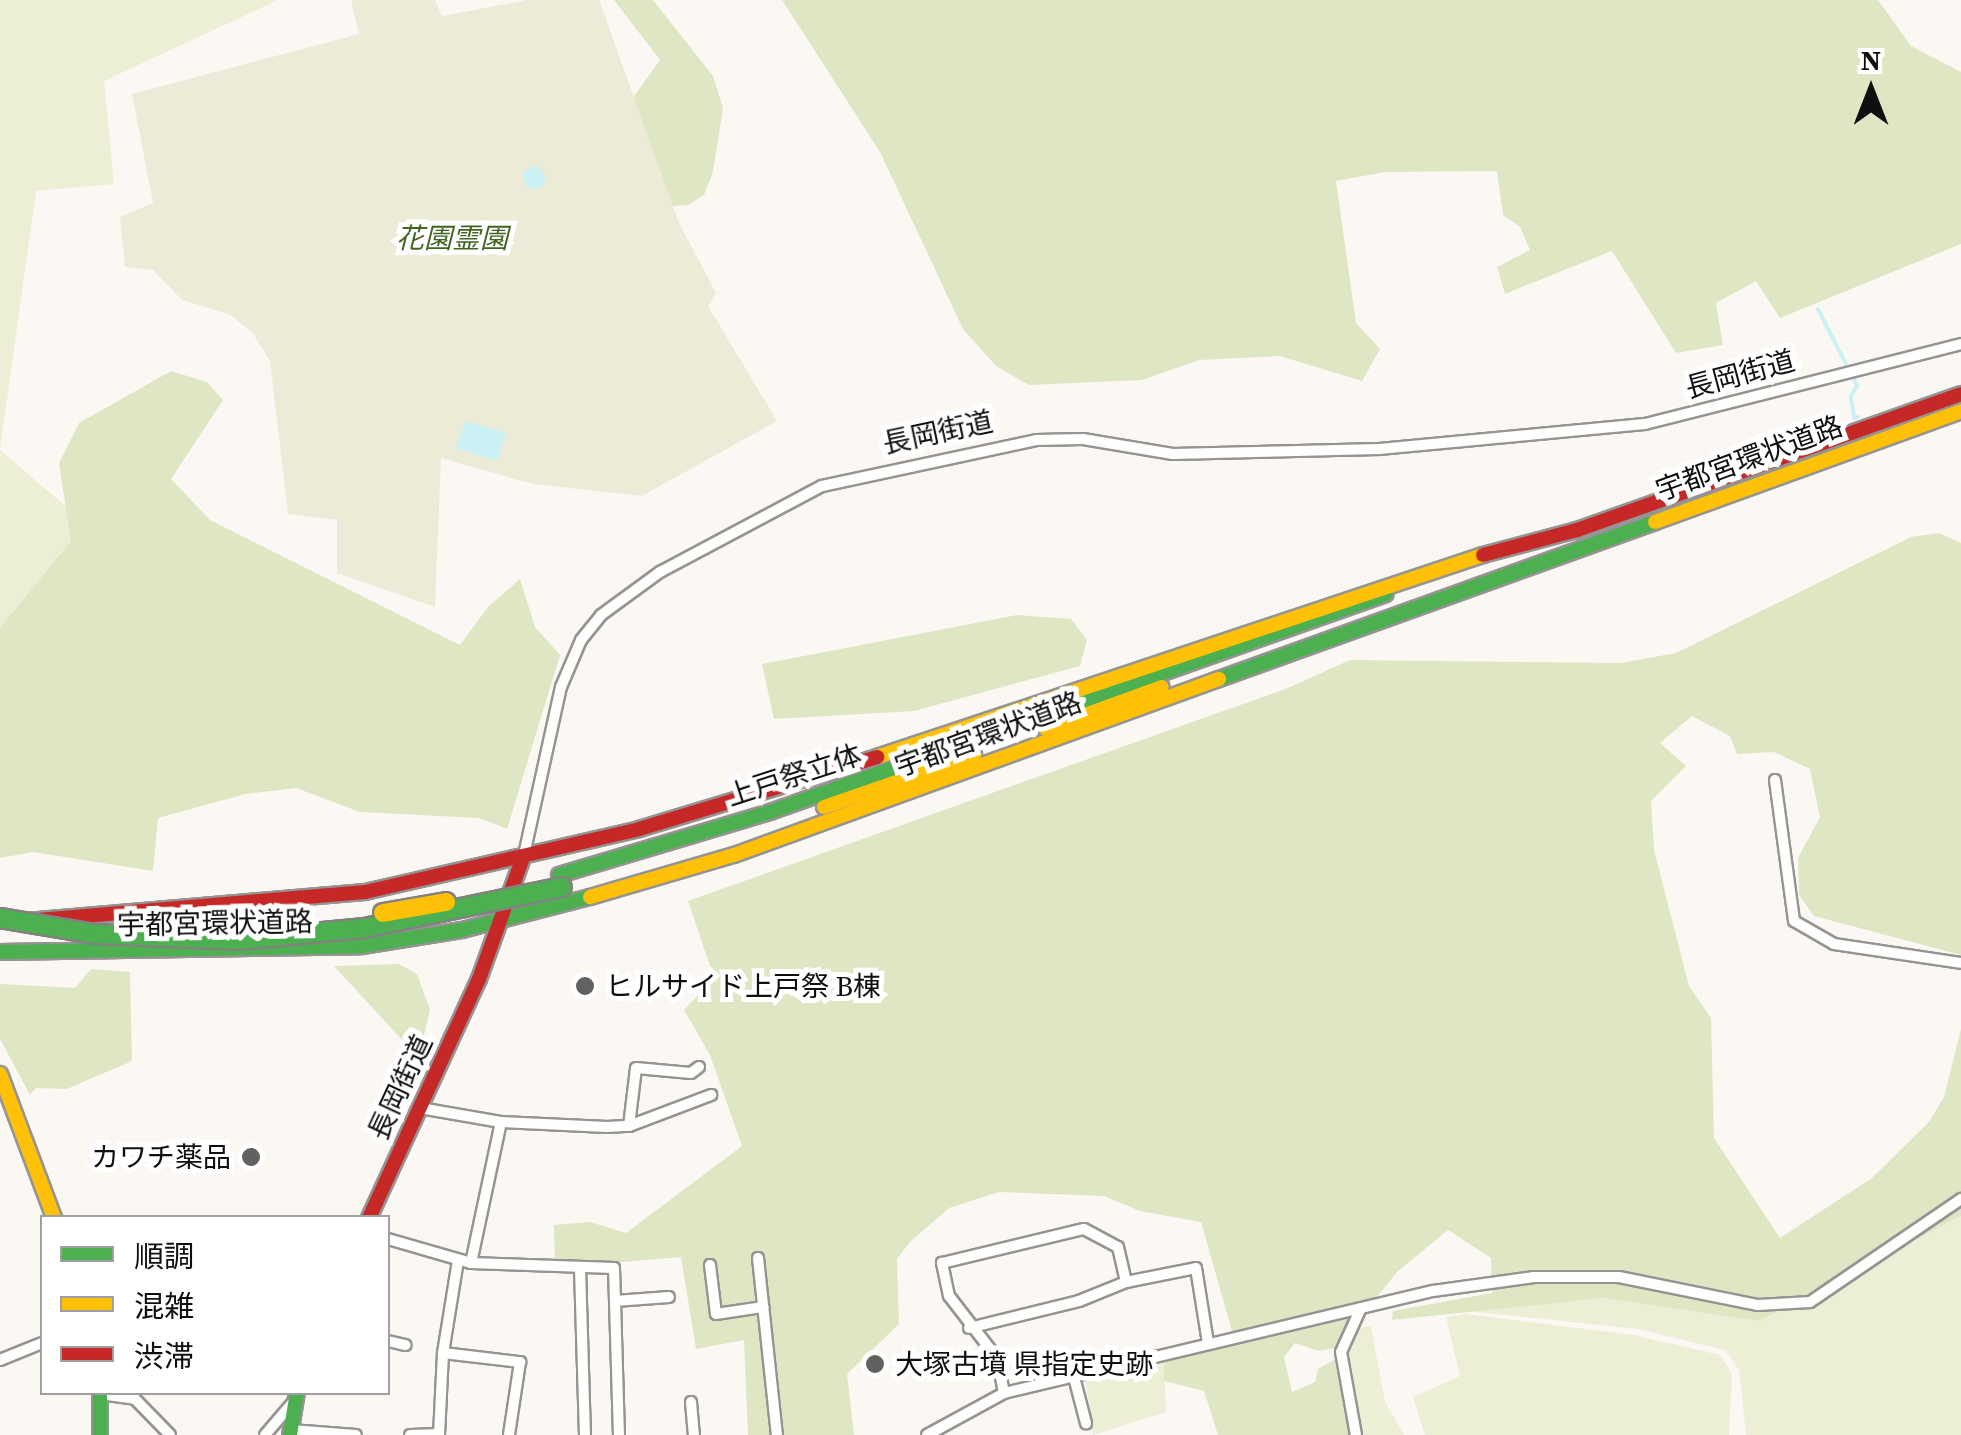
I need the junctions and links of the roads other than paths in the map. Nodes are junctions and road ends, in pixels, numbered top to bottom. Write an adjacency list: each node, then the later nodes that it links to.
1 (1961, 344): 7 (street, 長岡街道)
2 (1961, 394): 4 (main road, 宇都宮環状道路)
3 (1961, 411): 5 (main road, 宇都宮環状道路)
4 (1577, 530): 7 (main road, 宇都宮環状道路); 8 (main road, 上戸祭立体)
5 (1576, 550): 8 (main road, 上戸祭立体); 10 (main road, 宇都宮環状道路)
6 (1775, 780): 13 (street)
7 (522, 860): 10 (main road, 長岡街道); 11 (main road, 宇都宮環状道路)
8 (560, 881): 9 (main road, 上戸祭立体, bridge); 11 (main road, 上戸祭立体, bridge)
9 (0, 906)
10 (504, 918): 12 (main road, 宇都宮環状道路); 17 (main road, 長岡街道)
11 (0, 922)
12 (0, 952)
13 (1961, 963)
14 (699, 1068): 19 (street)
15 (0, 1074): 21 (main road)
16 (711, 1094): 19 (street)
17 (420, 1108): 18 (street); 22 (main road, 長岡街道)
18 (501, 1122): 19 (street); 26 (street)
19 (629, 1126)
20 (1961, 1200): 33 (street)
21 (53, 1215)
22 (370, 1215)
23 (390, 1240): 25 (street)
24 (758, 1258): 32 (street)
25 (458, 1260): 26 (street); 39 (street)
26 (470, 1263): 28 (street)
27 (710, 1265): 32 (street)
28 (580, 1268): 31 (street); 56 (street)
29 (1126, 1282): 34 (street); 34 (street); 37 (street)
30 (669, 1297): 31 (street)
31 (615, 1301): 57 (street)
32 (763, 1307): 59 (street)
33 (1360, 1308): 37 (street); 61 (street)
34 (969, 1328): 42 (street)
35 (390, 1342): 38 (street)
36 (40, 1344): 40 (street)
37 (1208, 1344): 41 (street)
38 (406, 1346)
39 (442, 1352): 49 (street); 55 (street)
40 (0, 1360)
41 (1074, 1377): 42 (street); 47 (street)
42 (1004, 1392): 60 (street)
43 (100, 1395): 50 (main road)
44 (107, 1395): 51 (street)
45 (296, 1396): 48 (main road); 52 (street)
46 (691, 1402): 58 (street)
47 (1086, 1423)
48 (290, 1432): 53 (street)
49 (439, 1434): 54 (street)
50 (100, 1435)
51 (170, 1435)
52 (265, 1435)
53 (356, 1435)
54 (410, 1435)
55 (509, 1435)
56 (585, 1435)
57 (619, 1435)
58 (694, 1435)
59 (777, 1435)
60 (928, 1435)
61 (1356, 1435)

